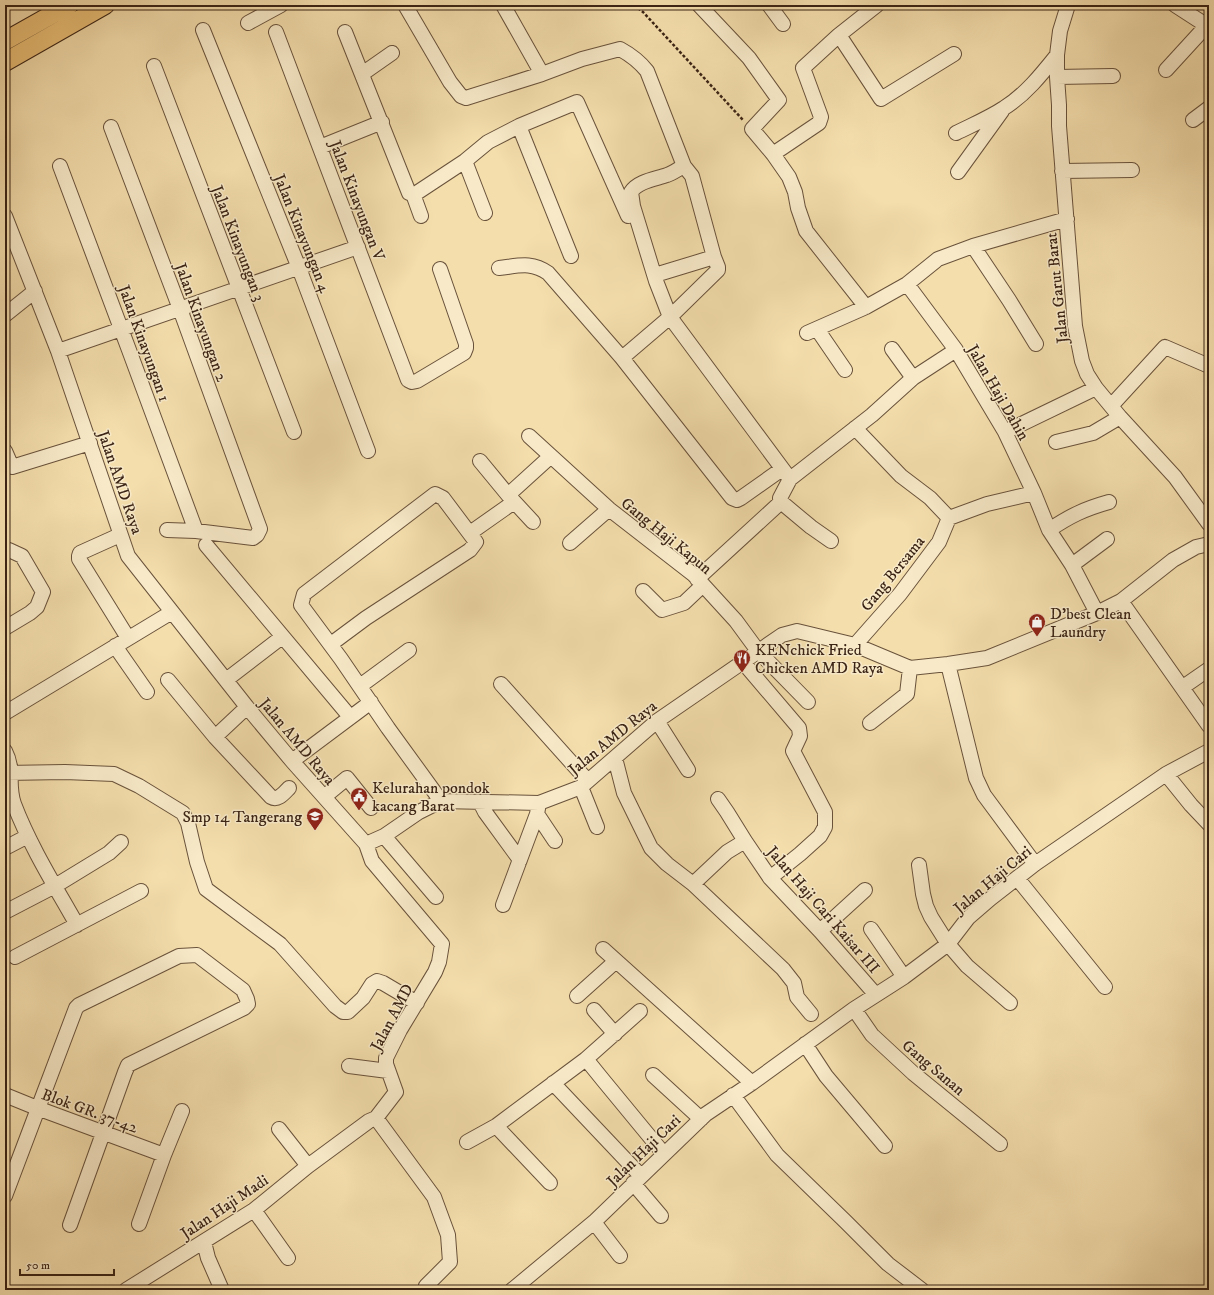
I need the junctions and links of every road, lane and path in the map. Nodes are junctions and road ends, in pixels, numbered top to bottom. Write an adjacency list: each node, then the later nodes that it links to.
1 (69, 5): 19 (main road)
2 (105, 5): 23 (main road)
3 (281, 5): 12 (street)
4 (405, 5): 27 (street)
5 (503, 5): 27 (street)
6 (634, 5): 36 (path)
7 (769, 5): 13 (street)
8 (877, 5): 18 (street)
9 (1068, 5): 22 (street, Jalan Garut Barat)
10 (1175, 5): 14 (street)
11 (702, 6): 36 (street)
12 (248, 23)
13 (783, 24)
14 (1208, 25): 25 (street)
15 (203, 30): 56 (street, Jalan Kinayungan 4)
16 (276, 32): 38 (street, Jalan Kinayungan V)
17 (345, 32): 26 (street)
18 (839, 35): 21 (street); 39 (street)
19 (5, 41)
20 (392, 53): 26 (street)
21 (954, 54)
22 (1057, 55): 29 (street, Jalan Garut Barat); 31 (street)
23 (5, 62)
24 (154, 66): 61 (street, Jalan Kinayungan 3)
25 (1166, 70)
26 (362, 74): 33 (street)
27 (542, 74): 42 (street)
28 (1113, 76): 29 (street)
29 (1056, 77): 44 (street, Jalan Garut Barat)
30 (1209, 108): 32 (street)
31 (1003, 109): 37 (street); 45 (street)
32 (1194, 120)
33 (382, 122): 38 (street); 46 (street)
34 (519, 126): 40 (street); 50 (street); 54 (street)
35 (110, 127): 64 (street, Jalan Kinayungan 2)
36 (752, 129): 39 (street)
37 (956, 133)
38 (320, 147): 53 (street, Jalan Kinayungan V)
39 (773, 154): 63 (street)
40 (465, 161): 46 (street); 47 (street)
41 (60, 166): 67 (street, Jalan Kinayungan 1)
42 (684, 166): 55 (street); 59 (street)
43 (1132, 170): 44 (street)
44 (1062, 171): 51 (street, Jalan Garut Barat)
45 (958, 172)
46 (413, 194): 49 (street)
47 (485, 213)
48 (5, 216): 62 (street, Jalan AMD Raya)
49 (421, 216)
50 (628, 216)
51 (1067, 219): 52 (street); 76 (street, Jalan Garut Barat)
52 (972, 246): 60 (street); 68 (street)
53 (358, 247): 56 (street); 58 (street, Jalan Kinayungan V)
54 (571, 256)
55 (714, 257): 59 (street); 66 (street)
56 (299, 268): 61 (street); 86 (street, Jalan Kinayungan 4)
57 (499, 268): 72 (street)
58 (440, 270)
59 (655, 275): 66 (street)
60 (907, 284): 63 (street); 70 (street, Jalan Haji Dahin)
61 (238, 288): 64 (street); 80 (street, Jalan Kinayungan 3)
62 (35, 291): 65 (street); 71 (street, Jalan AMD Raya)
63 (866, 307): 74 (street)
64 (180, 309): 67 (street); 101 (street, Jalan Kinayungan 2)
65 (5, 315)
66 (670, 317): 72 (street); 90 (street)
67 (122, 329): 71 (street); 101 (street, Jalan Kinayungan 1)
68 (1036, 344)
69 (892, 349): 75 (street)
70 (956, 350): 75 (street); 81 (street, Jalan Haji Dahin)
71 (58, 351): 84 (street, Jalan AMD Raya)
72 (622, 358): 90 (street)
73 (1209, 366): 77 (street)
74 (845, 370)
75 (913, 378): 79 (street)
76 (1096, 388): 77 (street, Jalan Garut Barat); 81 (street)
77 (1111, 406): 78 (street, Jalan Garut Barat)
78 (1120, 417): 83 (street); 98 (street, Jalan Garut Barat)
79 (855, 428): 90 (street); 96 (street)
80 (294, 432)
81 (1005, 432): 91 (street, Jalan Haji Dahin)
82 (529, 436): 87 (street, Gang Haji Kapun)
83 (1056, 442)
84 (90, 443): 89 (street); 103 (street, Jalan AMD Raya)
85 (5, 451): 89 (street)
86 (368, 451)
87 (551, 456): 92 (street); 95 (street, Gang Haji Kapun)
88 (480, 461): 92 (street)
89 (8, 468)
90 (786, 474): 93 (street)
91 (1034, 493): 96 (street); 100 (street, Jalan Haji Dahin)
92 (511, 499): 97 (street); 102 (street)
93 (781, 502): 105 (street); 111 (street)
94 (1109, 502): 100 (street)
95 (609, 509): 106 (street); 111 (street, Gang Haji Kapun)
96 (949, 518): 120 (street, Gang Bersama)
97 (533, 522)
98 (1209, 524)
99 (167, 530): 101 (street)
100 (1049, 530): 110 (street, Jalan Haji Dahin)
101 (196, 531)
102 (470, 533): 119 (street); 119 (street)
103 (120, 535): 114 (street, Jalan AMD Raya); 117 (street)
104 (1107, 539): 110 (street)
105 (832, 541)
106 (570, 543)
107 (206, 544): 118 (street)
108 (1209, 544): 113 (street, Jalan AMD Raya)
109 (5, 551): 116 (street)
110 (1072, 565): 115 (street, Jalan Haji Dahin)
111 (700, 582): 112 (street); 123 (street, Gang Haji Kapun)
112 (643, 591)
113 (1121, 602): 115 (street, Jalan AMD Raya); 132 (street)
114 (172, 612): 117 (street); 129 (street, Jalan AMD Raya)
115 (1097, 613): 125 (street, Jalan AMD Raya)
116 (5, 628)
117 (128, 638): 121 (street)
118 (282, 638): 129 (street); 137 (street)
119 (331, 644): 131 (street)
120 (855, 645): 123 (street, Jalan AMD Raya); 126 (street, Jalan AMD Raya)
121 (115, 646): 133 (street); 138 (street)
122 (409, 650): 131 (street)
123 (758, 651): 124 (street, Jalan AMD Raya); 135 (street, Gang Haji Kapun)
124 (742, 661): 139 (street, Jalan AMD Raya); 170 (street)
125 (948, 664): 126 (street, Jalan AMD Raya); 168 (street)
126 (910, 668): 140 (street)
127 (1209, 669): 132 (street)
128 (168, 680): 142 (street)
129 (226, 680): 136 (street, Jalan AMD Raya)
130 (500, 684): 150 (street)
131 (360, 686): 134 (street)
132 (1183, 687): 141 (street)
133 (147, 692)
134 (371, 702): 146 (street); 154 (street)
135 (808, 702)
136 (247, 707): 142 (street); 146 (street, Jalan AMD Raya)
137 (346, 712)
138 (5, 713)
139 (657, 721): 145 (street, Jalan AMD Raya); 147 (street)
140 (870, 723)
141 (1209, 726)
142 (215, 737): 151 (street)
143 (5, 751): 148 (street)
144 (1209, 751): 149 (street, Jalan Haji Cari)
145 (615, 758): 150 (street, Jalan AMD Raya); 172 (street)
146 (292, 761): 152 (street, Jalan AMD Raya)
147 (688, 770)
148 (8, 773): 160 (street); 190 (street)
149 (1166, 774): 158 (street); 168 (street, Jalan Haji Cari)
150 (584, 783): 157 (street, Jalan AMD Raya); 159 (street)
151 (289, 788)
152 (324, 798): 156 (street); 165 (street, Jalan AMD Raya)
153 (718, 799): 163 (street)
154 (441, 801): 155 (street, Jalan AMD Raya); 161 (street, Jalan AMD Raya)
155 (480, 802): 157 (street, Jalan AMD Raya); 167 (street)
156 (371, 808)
157 (538, 809): 162 (street); 167 (street)
158 (1209, 824)
159 (597, 827)
160 (28, 836): 166 (street); 173 (street)
161 (384, 836): 165 (street, Jalan AMD Raya); 176 (street)
162 (555, 841)
163 (745, 841): 170 (street, Jalan Haji Cari Kaisar III); 172 (street, Jalan Haji Cari Kaisar III)
164 (121, 842): 173 (street)
165 (366, 844): 190 (street, Jalan AMD)
166 (5, 848)
167 (520, 860): 177 (street)
168 (1035, 864): 171 (street, Jalan Haji Cari)
169 (919, 866): 182 (street)
170 (770, 878): 181 (street, Jalan Haji Cari Kaisar III)
171 (1017, 878): 182 (street, Jalan Haji Cari); 187 (street)
172 (693, 884): 195 (street)
173 (54, 886): 178 (street); 179 (street)
174 (865, 890): 181 (street)
175 (141, 891): 179 (street)
176 (436, 897)
177 (503, 905)
178 (5, 912)
179 (77, 925): 184 (street)
180 (871, 929): 186 (street)
181 (820, 931): 188 (street, Jalan Haji Cari Kaisar III)
182 (948, 944): 186 (street, Jalan Haji Cari); 191 (street)
183 (603, 949): 185 (street)
184 (15, 958)
185 (616, 961): 189 (street); 203 (street)
186 (904, 977): 188 (street, Jalan Haji Cari)
187 (1105, 987)
188 (876, 995): 192 (street, Jalan Haji Cari)
189 (577, 996)
190 (417, 1003): 200 (street, Jalan AMD)
191 (1010, 1003)
192 (854, 1009): 197 (street, Jalan Haji Cari); 214 (street, Gang Sanan)
193 (594, 1010): 196 (street)
194 (640, 1011): 196 (street)
195 (811, 1014)
196 (615, 1034): 198 (street)
197 (805, 1044): 203 (street, Jalan Haji Cari); 215 (street)
198 (586, 1059): 202 (street); 216 (street)
199 (349, 1066): 200 (street)
200 (388, 1071): 208 (street, Jalan AMD)
201 (653, 1075): 209 (street)
202 (553, 1083): 210 (street); 219 (street)
203 (752, 1083): 205 (street, Jalan Haji Cari)
204 (5, 1095): 206 (street, Blok GR. 37-42)
205 (733, 1095): 209 (street, Jalan Haji Cari); 234 (street)
206 (37, 1108): 212 (street, Blok GR. 37-42); 212 (street); 221 (street)
207 (182, 1111): 217 (street)
208 (376, 1118): 218 (street, Jalan Haji Madi); 232 (street)
209 (701, 1118): 216 (street, Jalan Haji Cari)
210 (496, 1126): 213 (street); 220 (street)
211 (279, 1129): 218 (street)
212 (102, 1133): 217 (street, Blok GR. 37-42); 226 (street)
213 (467, 1142)
214 (1000, 1144)
215 (885, 1146)
216 (664, 1154): 219 (street, Jalan Haji Cari)
217 (164, 1155): 225 (street)
218 (308, 1166): 222 (street, Jalan Haji Madi)
219 (637, 1180): 223 (street); 224 (street, Jalan Haji Cari)
220 (550, 1183)
221 (5, 1196)
222 (254, 1210): 227 (street, Jalan Haji Madi); 229 (street)
223 (661, 1216)
224 (594, 1222): 228 (street); 233 (street, Jalan Haji Cari)
225 (139, 1224)
226 (70, 1225)
227 (204, 1242): 230 (street, Jalan Haji Madi); 231 (street)
228 (620, 1256)
229 (288, 1258)
230 (126, 1290)
231 (222, 1290)
232 (428, 1290)
233 (512, 1290)
234 (922, 1290)

